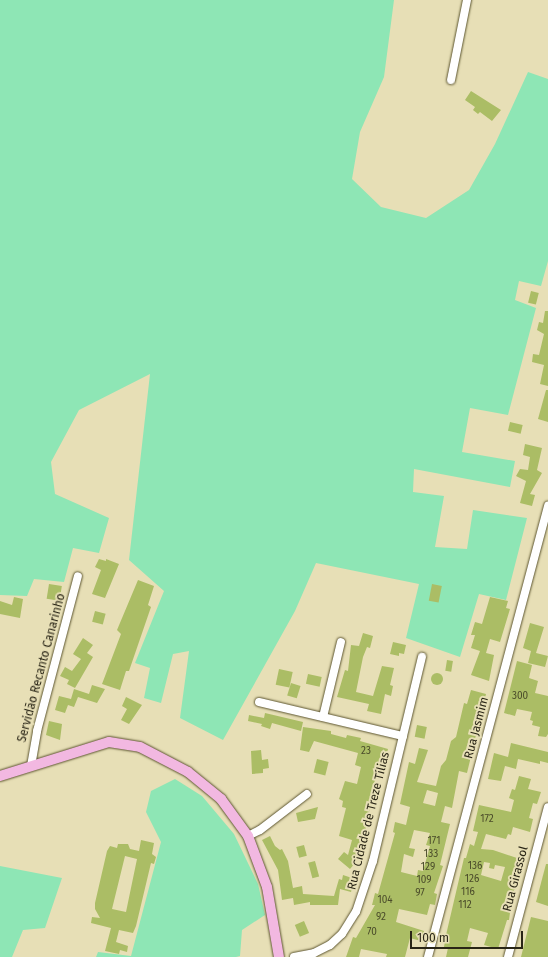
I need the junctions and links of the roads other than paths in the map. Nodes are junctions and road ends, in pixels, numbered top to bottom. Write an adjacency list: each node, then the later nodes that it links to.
1 (467, 0): 2 (street)
2 (451, 80)
3 (548, 506): 17 (street, Rua Jasmim)
4 (78, 576): 10 (street, Servidão Recanto Canarinho)
5 (341, 642): 8 (street)
6 (422, 657): 9 (street, Rua Cidade de Treze Tílias)
7 (259, 702): 8 (street)
8 (323, 717): 9 (street)
9 (403, 736): 16 (street, Rua Cidade de Treze Tílias)
10 (31, 766): 11 (main road); 14 (main road)
11 (0, 776)
12 (307, 794): 14 (street)
13 (548, 807): 18 (street, Rua Girassol)
14 (248, 836): 15 (main road)
15 (279, 957)
16 (294, 957)
17 (428, 957)
18 (508, 957)

